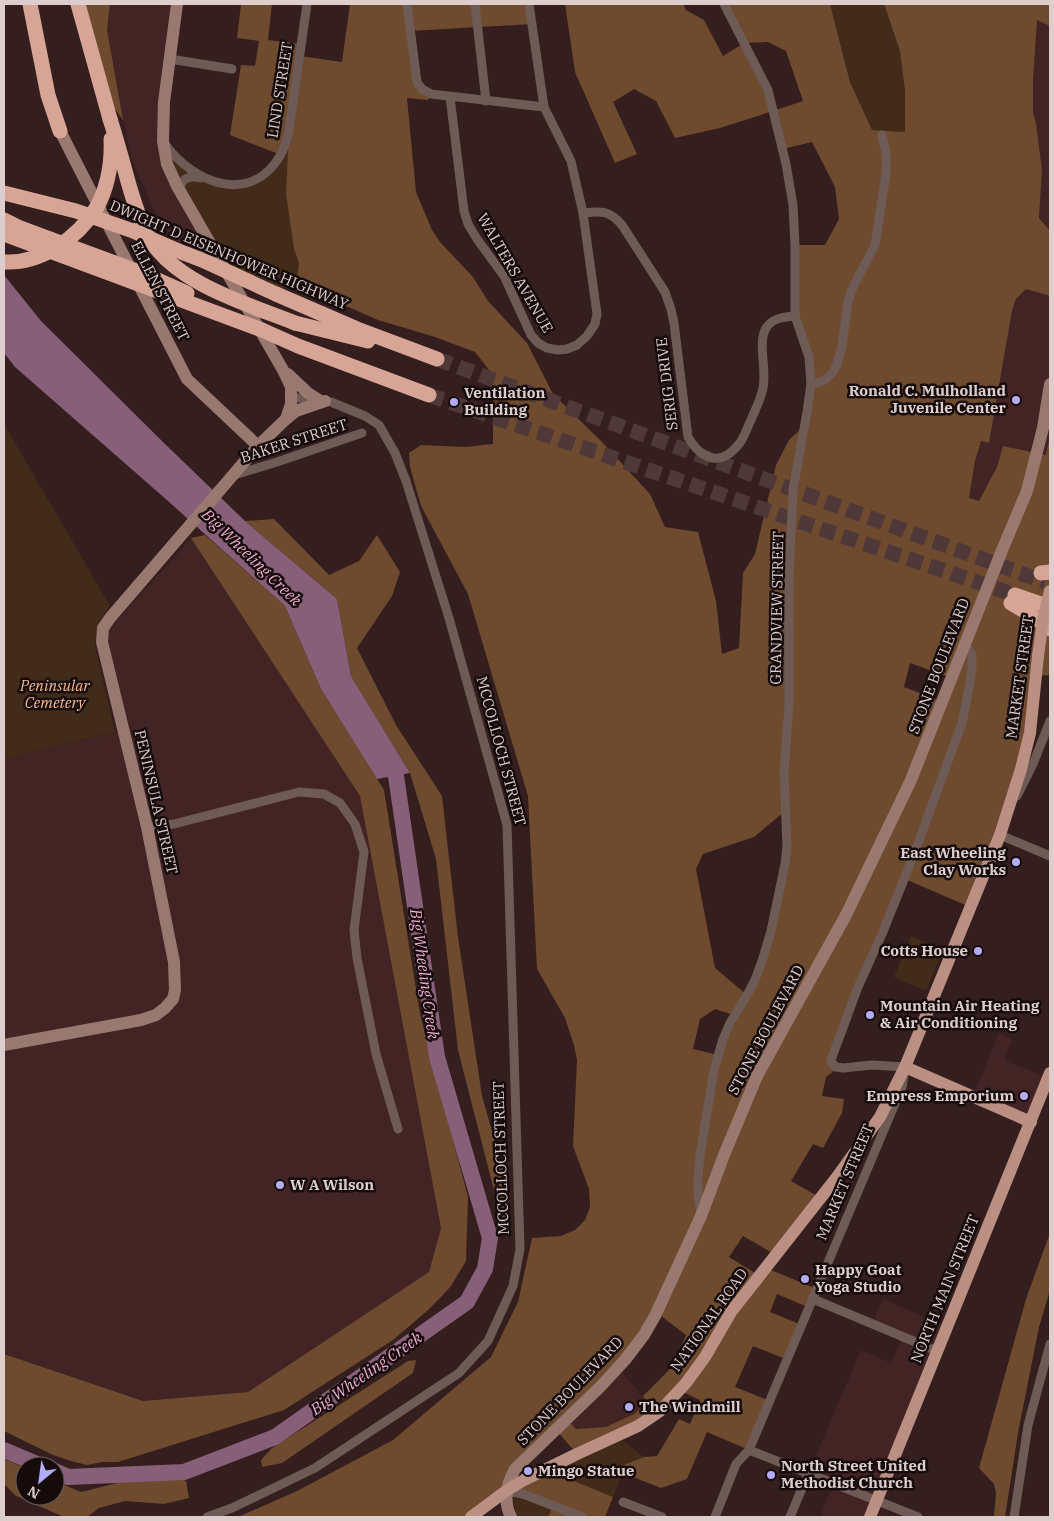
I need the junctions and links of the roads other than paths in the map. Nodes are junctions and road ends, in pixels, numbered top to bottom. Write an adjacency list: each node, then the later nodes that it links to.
1 (78, 4): 14 (highway)
2 (178, 4): 9 (street)
3 (307, 4): 18 (street, LIND STREET)
4 (406, 4): 11 (street)
5 (475, 4): 12 (street)
6 (529, 4): 13 (street, WALTERS AVENUE)
7 (724, 4): 25 (street, GRANDVIEW STREET)
8 (31, 5): 15 (highway)
9 (170, 59): 10 (street); 17 (street)
10 (232, 69)
11 (450, 97): 12 (street); 21 (street, WALTERS AVENUE)
12 (486, 101): 13 (street)
13 (544, 107): 21 (street, WALTERS AVENUE)
14 (110, 119): 20 (highway, DWIGHT D EISENHOWER HIGHWAY, bridge); 24 (highway, bridge)
15 (60, 131): 35 (street, ELLEN STREET)
16 (882, 135): 28 (street)
17 (163, 140): 18 (street, LIND STREET); 19 (street)
18 (208, 179): 19 (street, LIND STREET)
19 (179, 190): 27 (street)
20 (4, 193)
21 (583, 213): 25 (street, SERIG DRIVE)
22 (4, 220): 26 (highway, bridge)
23 (4, 234): 26 (highway, bridge)
24 (4, 262)
25 (795, 316): 28 (street, GRANDVIEW STREET)
26 (262, 330): 30 (highway)
27 (283, 370): 31 (street); 32 (street)
28 (811, 384): 50 (street, GRANDVIEW STREET)
29 (1050, 384): 40 (street, STONE BOULEVARD)
30 (428, 394)
31 (291, 397): 32 (street, MCCOLLOCH STREET); 33 (street)
32 (322, 401): 33 (street, PENINSULA STREET); 59 (street, MCCOLLOCH STREET)
33 (286, 419): 35 (street, PENINSULA STREET)
34 (362, 434): 36 (street, BAKER STREET)
35 (258, 446): 36 (street, PENINSULA STREET)
36 (232, 478): 42 (street, PENINSULA STREET)
37 (1047, 581): 43 (main road, MARKET STREET, bridge)
38 (1050, 607): 39 (highway)
39 (1050, 629)
40 (964, 646): 46 (street); 50 (street, STONE BOULEVARD)
41 (1050, 721): 43 (street, MARKET STREET)
42 (147, 827): 45 (street, PENINSULA STREET); 49 (street)
43 (1002, 830): 44 (street); 46 (main road, MARKET STREET)
44 (1050, 856)
45 (4, 1045)
46 (905, 1067): 48 (main road); 51 (street, MARKET STREET); 56 (main road, NATIONAL ROAD)
47 (1050, 1073): 48 (main road, NORTH MAIN STREET)
48 (1031, 1122): 53 (main road, NORTH MAIN STREET)
49 (398, 1129)
50 (701, 1216): 56 (street, STONE BOULEVARD)
51 (813, 1299): 53 (street); 54 (street, MARKET STREET)
52 (1050, 1344): 68 (street)
53 (937, 1351): 57 (main road, NORTH MAIN STREET)
54 (749, 1450): 55 (street); 64 (street, MARKET STREET)
55 (808, 1474): 57 (street); 65 (street)
56 (506, 1491): 60 (main road, NATIONAL ROAD); 61 (street); 62 (street)
57 (876, 1501): 66 (main road, NORTH MAIN STREET); 67 (street)
58 (624, 1502): 63 (street)
59 (207, 1517)
60 (471, 1517)
61 (511, 1517)
62 (582, 1517)
63 (662, 1517)
64 (715, 1517)
65 (790, 1517)
66 (870, 1517)
67 (918, 1517)
68 (1014, 1517)

